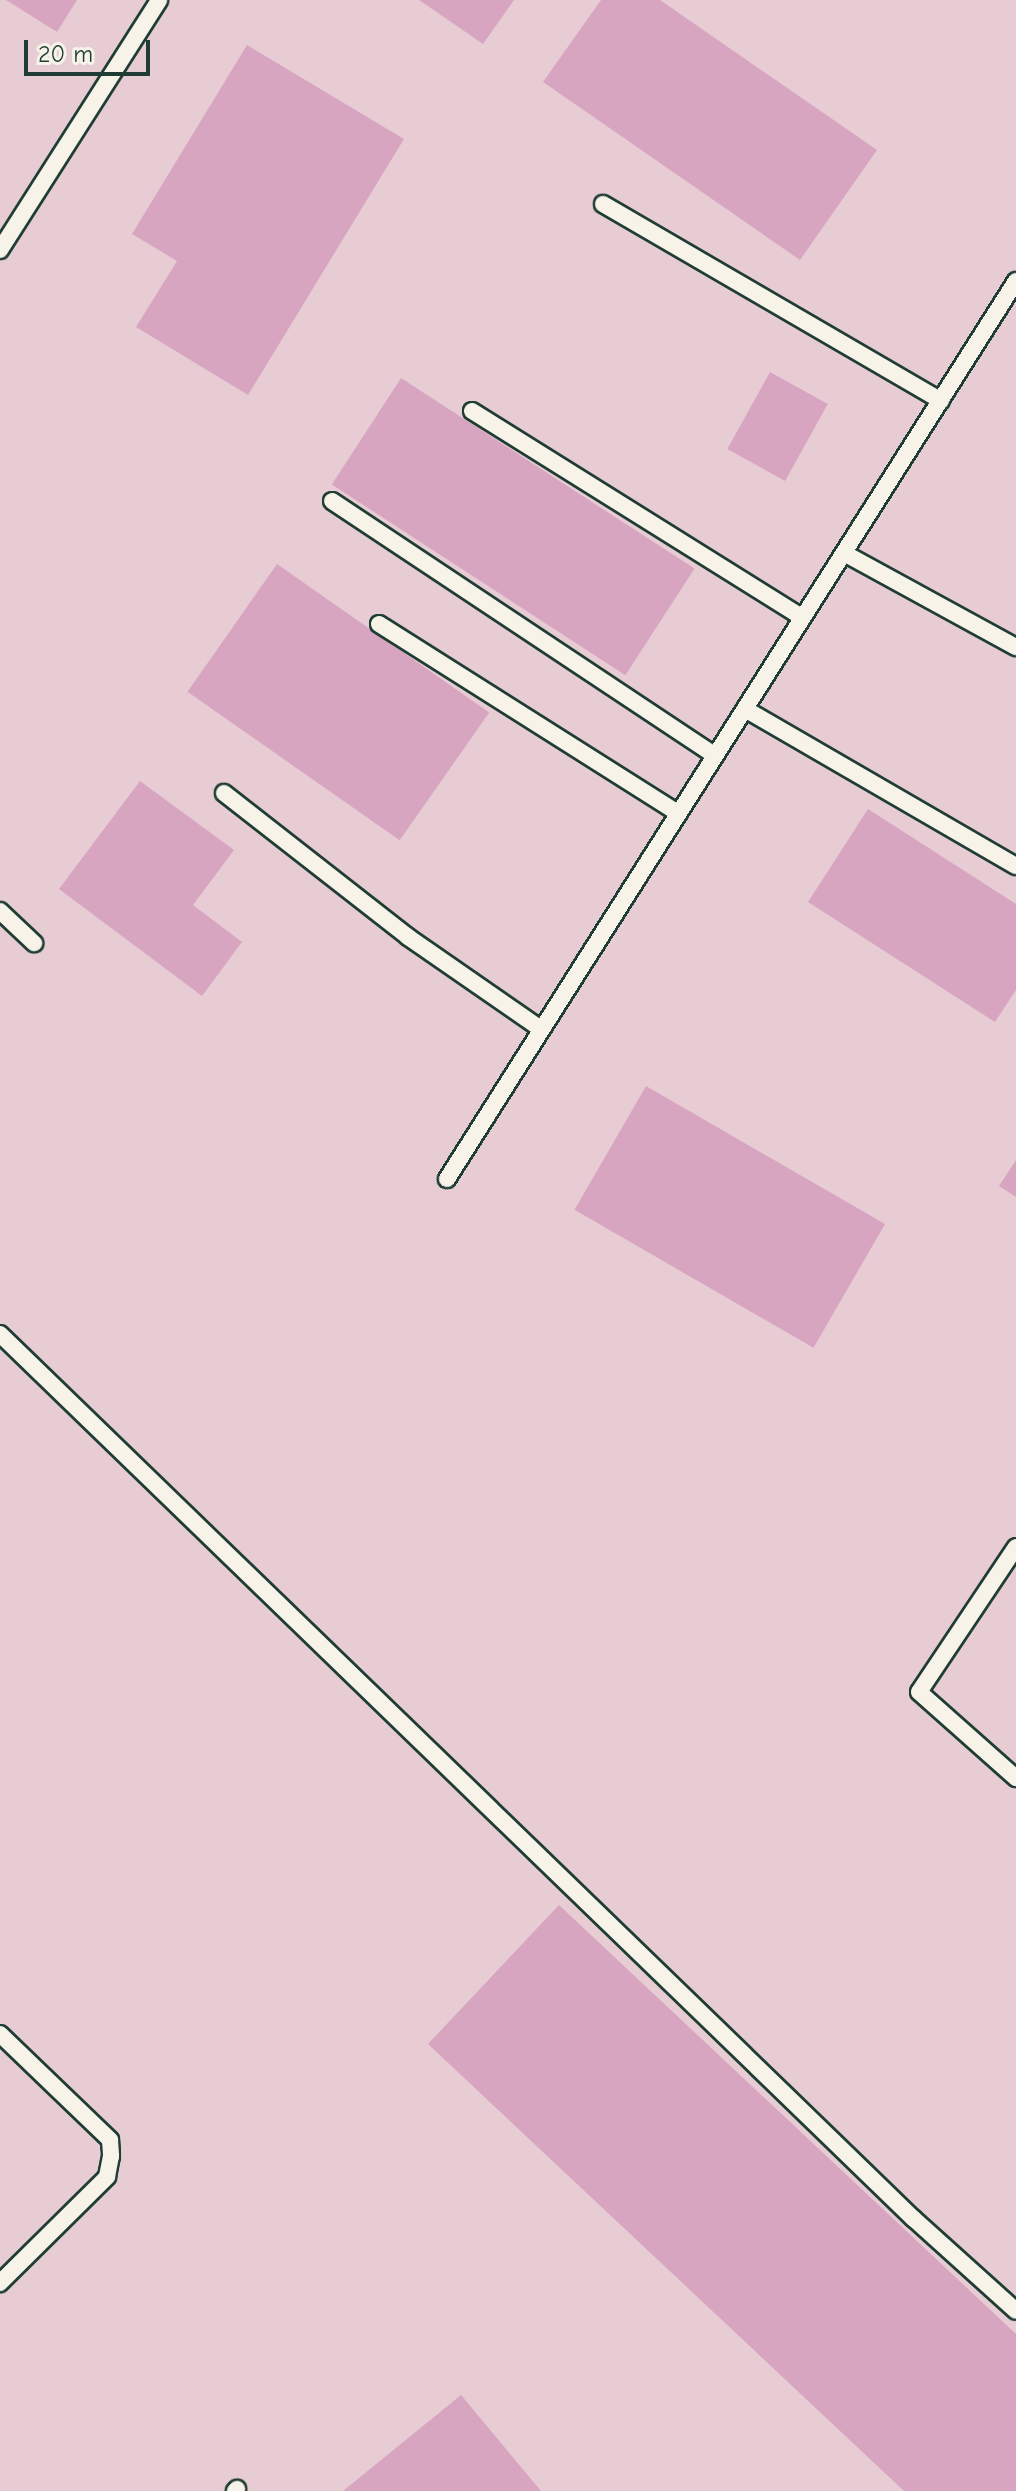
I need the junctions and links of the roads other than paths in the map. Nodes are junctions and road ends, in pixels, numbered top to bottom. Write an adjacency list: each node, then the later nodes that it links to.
1 (159, 0): 3 (lane)
2 (603, 204): 5 (lane)
3 (0, 250)
4 (1016, 281): 5 (lane)
5 (941, 401): 8 (lane)
6 (472, 411): 9 (lane)
7 (332, 501): 13 (lane)
8 (844, 553): 9 (lane); 11 (lane)
9 (803, 618): 12 (lane)
10 (379, 624): 15 (lane)
11 (1016, 647)
12 (745, 709): 13 (lane); 16 (lane)
13 (715, 755): 15 (lane)
14 (224, 793): 19 (lane)
15 (678, 813): 19 (lane)
16 (1016, 866)
17 (0, 911): 18 (lane)
18 (34, 943)
19 (541, 1029): 20 (lane)
20 (447, 1179)
21 (0, 1334): 26 (lane)
22 (1016, 1547): 23 (lane)
23 (1016, 1778)
24 (0, 2034): 25 (lane)
25 (0, 2283)
26 (1016, 2311)

